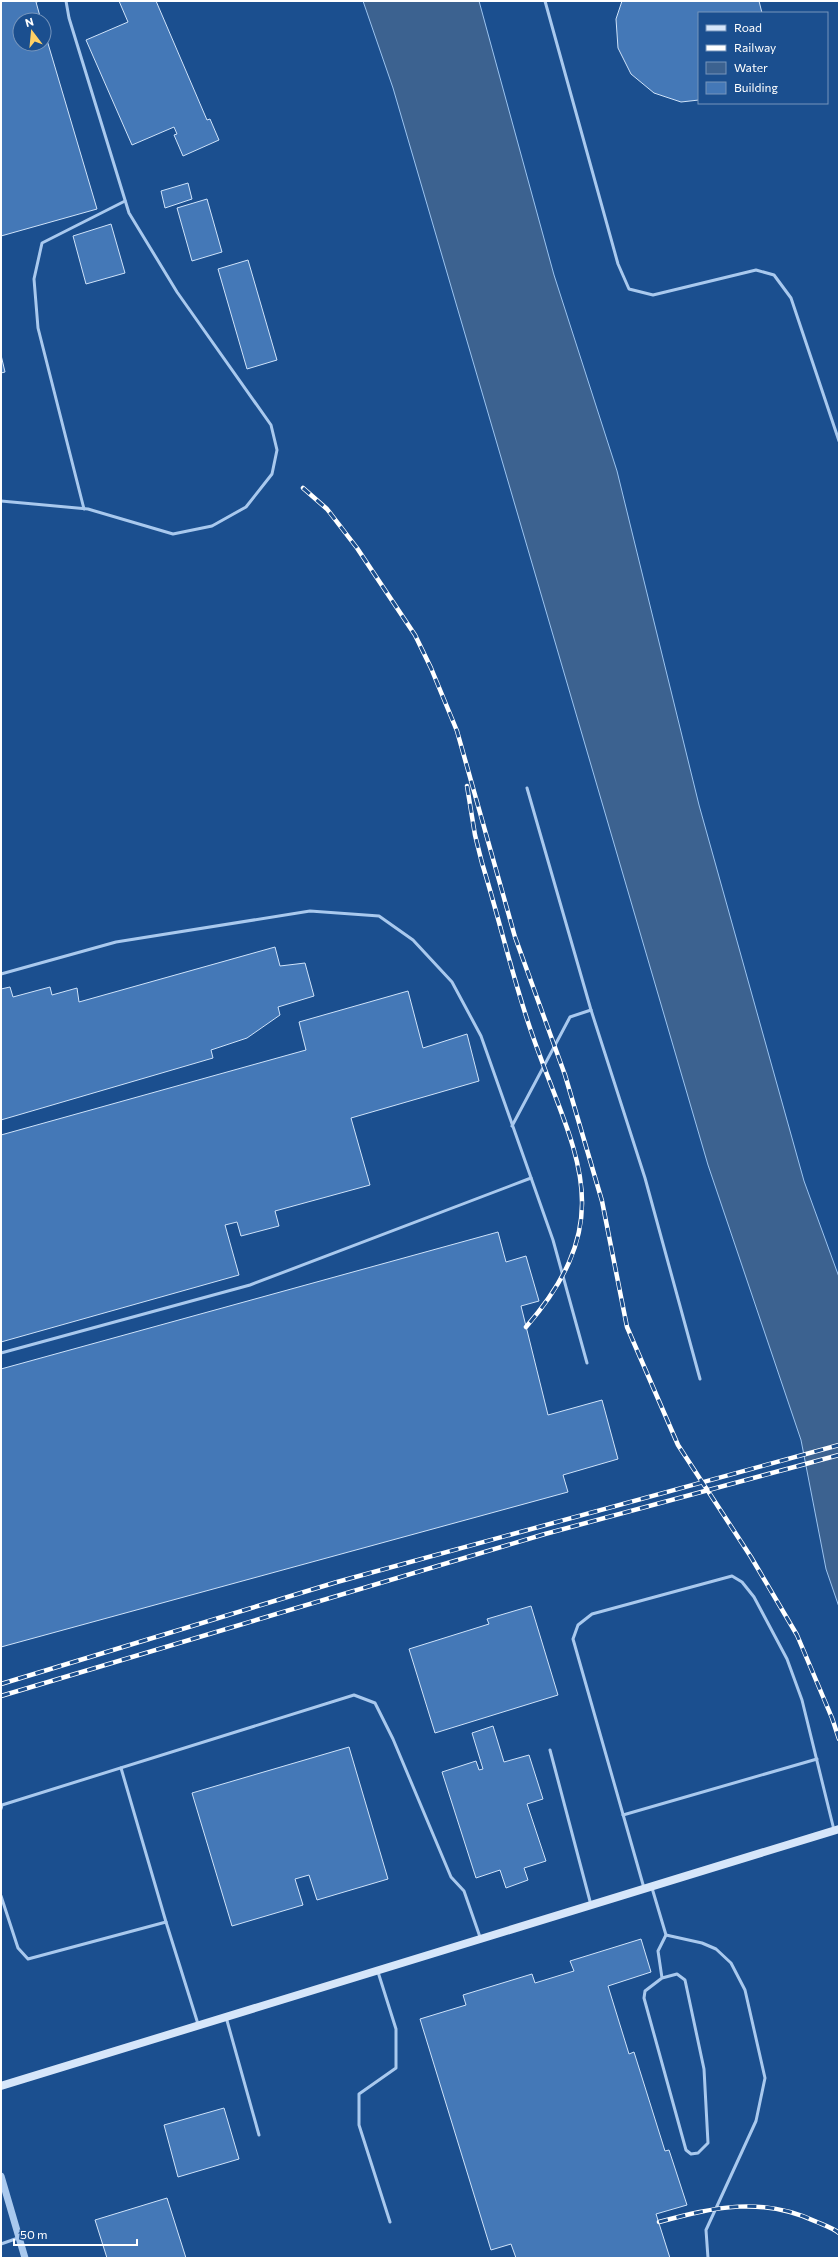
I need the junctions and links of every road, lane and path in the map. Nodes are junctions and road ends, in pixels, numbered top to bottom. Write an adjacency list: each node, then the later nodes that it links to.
1 (66, 1): 3 (lane)
2 (545, 1): 4 (lane)
3 (125, 201): 6 (lane); 6 (lane)
4 (839, 441)
5 (1, 501): 6 (lane)
6 (84, 509)
7 (528, 788): 9 (lane)
8 (1, 974): 10 (lane)
9 (591, 1010): 10 (lane); 14 (lane)
10 (512, 1126): 11 (lane)
11 (531, 1178): 12 (lane); 13 (lane)
12 (1, 1353)
13 (587, 1363)
14 (700, 1379)
15 (550, 1750): 23 (lane)
16 (817, 1759): 19 (lane); 19 (lane); 20 (lane)
17 (121, 1768): 18 (lane); 24 (lane); 26 (lane)
18 (1, 1809)
19 (623, 1815): 21 (lane)
20 (837, 1830): 21 (main road)
21 (648, 1888): 23 (main road); 25 (lane)
22 (1, 1896): 24 (lane)
23 (591, 1905): 26 (main road)
24 (166, 1922): 30 (lane)
25 (666, 1935): 28 (lane); 38 (lane)
26 (480, 1939): 27 (main road)
27 (378, 1971): 29 (main road); 34 (lane)
28 (662, 1978): 28 (lane)
29 (226, 2017): 30 (main road); 32 (lane)
30 (198, 2026): 31 (main road)
31 (1, 2086)
32 (259, 2135)
33 (1, 2176): 35 (street)
34 (390, 2222)
35 (19, 2238): 36 (lane); 37 (street)
36 (1, 2244)
37 (25, 2258)
38 (708, 2258)

